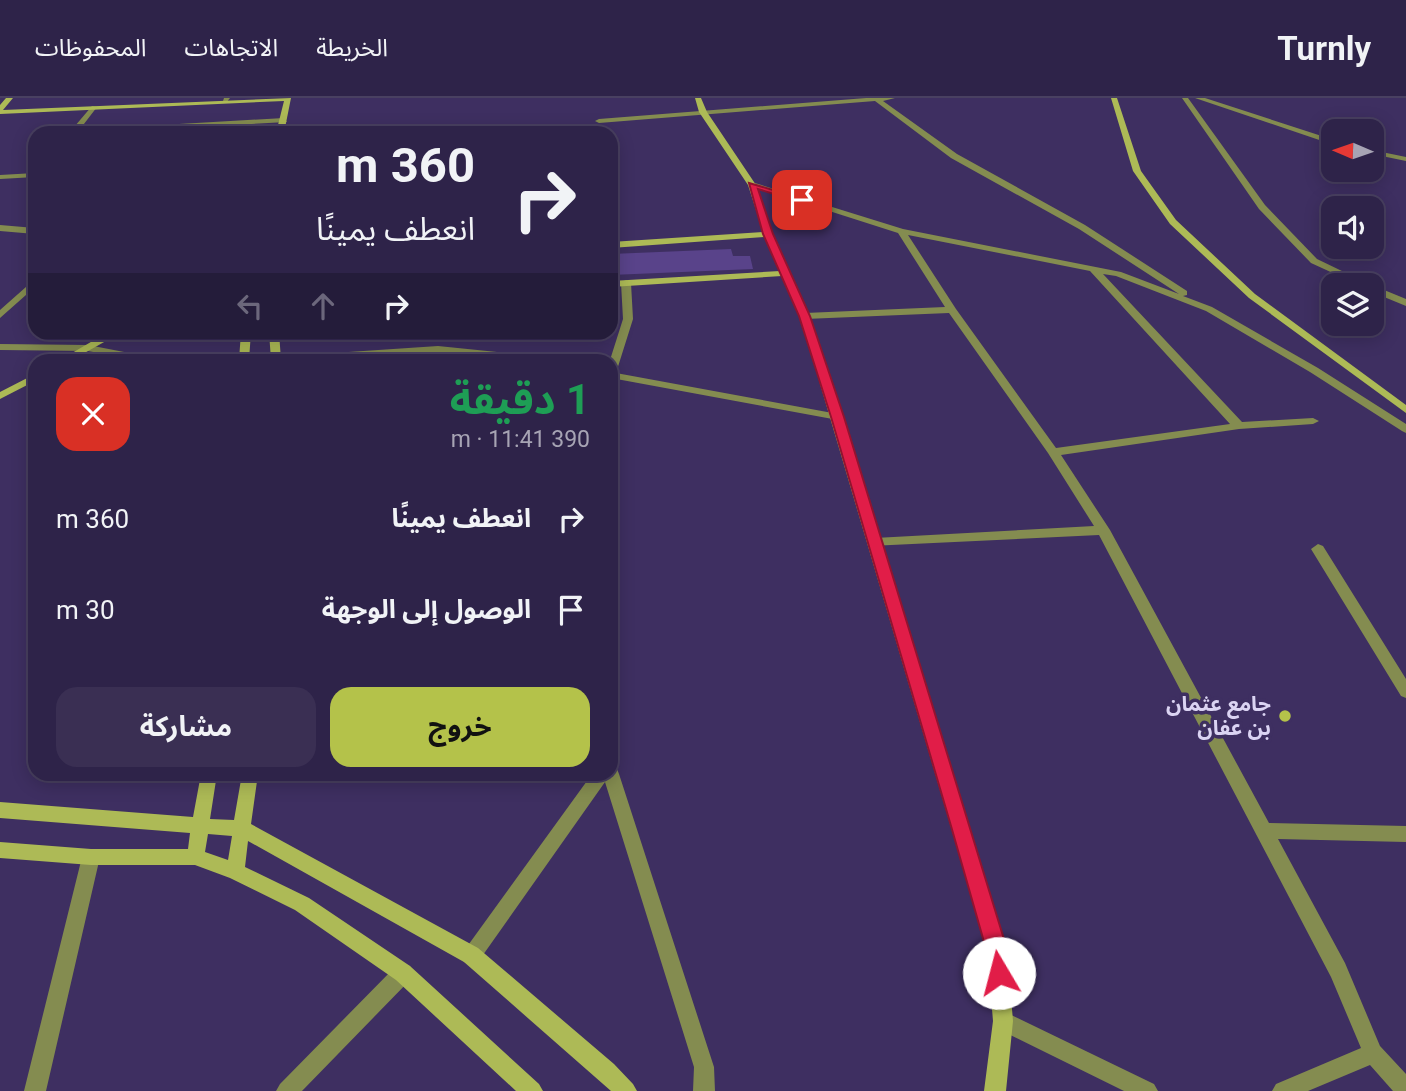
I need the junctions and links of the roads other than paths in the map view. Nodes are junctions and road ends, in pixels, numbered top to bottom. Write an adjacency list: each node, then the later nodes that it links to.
1 (10, 98): 11 (main road)
2 (288, 98): 7 (main road); 12 (main road)
3 (892, 98): 8 (street)
4 (1114, 98): 51 (main road)
5 (1185, 98): 30 (street)
6 (1198, 98): 17 (street)
7 (227, 99): 10 (main road)
8 (876, 99): 9 (street); 36 (street)
9 (701, 105): 13 (street); 22 (main road)
10 (94, 107): 11 (main road); 14 (street)
11 (0, 110)
12 (284, 120): 15 (street); 16 (main road)
13 (599, 121)
14 (79, 126)
15 (179, 126)
16 (282, 126)
17 (1321, 139)
18 (1384, 154): 19 (street)
19 (1406, 159)
20 (28, 175): 21 (street)
21 (0, 177)
22 (752, 185): 25 (street); 26 (main road)
23 (0, 228): 24 (street)
24 (28, 230)
25 (901, 230): 28 (street); 37 (street)
26 (768, 234): 27 (main road); 29 (main road)
27 (618, 245)
28 (1092, 268): 36 (street); 54 (street)
29 (786, 272): 31 (main road); 39 (main road)
30 (1340, 273)
31 (626, 283): 32 (main road); 47 (street)
32 (618, 284)
33 (28, 289): 38 (street)
34 (1384, 293): 35 (street)
35 (1406, 303)
36 (1209, 309): 55 (street)
37 (951, 310): 39 (street); 56 (street)
38 (0, 315)
39 (804, 316): 52 (main road)
40 (102, 340): 42 (main road)
41 (0, 347): 42 (street)
42 (88, 348): 43 (main road); 44 (street)
43 (76, 354)
44 (119, 354)
45 (364, 354): 46 (street)
46 (468, 354)
47 (618, 355)
48 (618, 375): 52 (street)
49 (28, 381): 50 (main road)
50 (0, 396)
51 (1406, 410)
52 (838, 417): 58 (main road)
53 (1313, 421): 54 (street)
54 (1239, 426): 56 (street)
55 (1406, 429)
56 (1053, 452): 57 (street)
57 (1103, 530): 58 (street); 68 (street)
58 (876, 543): 76 (main road)
59 (1318, 549): 60 (street)
60 (1406, 692)
61 (208, 781): 66 (main road)
62 (249, 781): 67 (main road)
63 (596, 781): 74 (street)
64 (613, 781): 83 (street)
65 (0, 810): 66 (main road)
66 (202, 825): 67 (main road); 72 (main road)
67 (243, 829): 73 (main road); 74 (main road)
68 (1265, 831): 69 (street); 77 (street)
69 (1406, 834)
70 (0, 850): 71 (main road)
71 (91, 857): 72 (main road); 79 (street)
72 (195, 857): 73 (main road)
73 (235, 871): 75 (main road)
74 (471, 955): 82 (main road)
75 (403, 973): 80 (street); 81 (main road)
76 (1003, 1021): 84 (main road); 85 (street)
77 (1373, 1052): 78 (street); 86 (street)
78 (1406, 1090)
79 (36, 1091)
80 (287, 1091)
81 (532, 1091)
82 (626, 1091)
83 (704, 1091)
84 (995, 1091)
85 (1147, 1091)
86 (1283, 1091)

